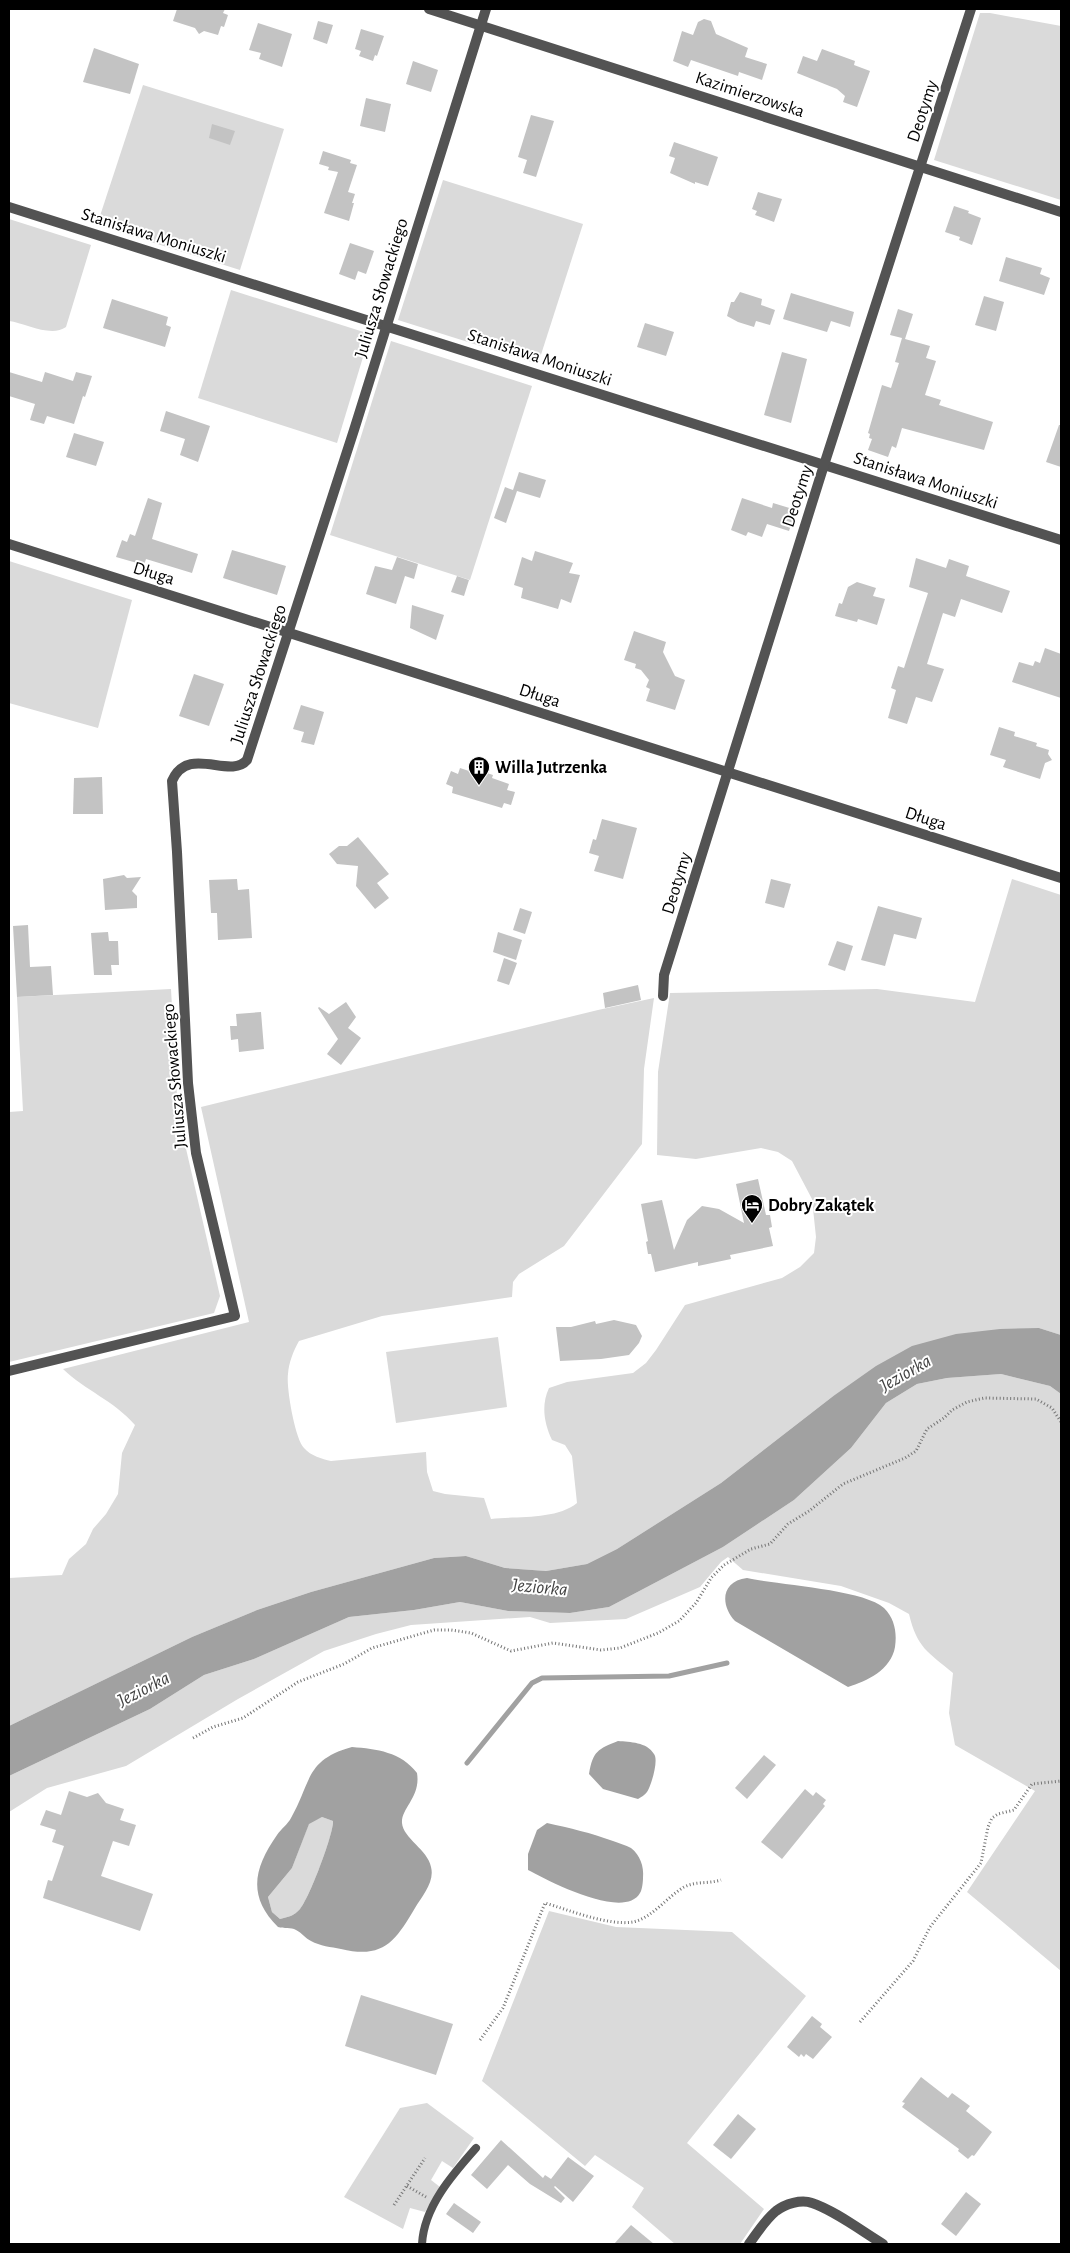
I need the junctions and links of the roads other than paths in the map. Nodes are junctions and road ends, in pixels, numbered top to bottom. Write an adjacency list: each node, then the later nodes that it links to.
1 (429, 9): 4 (street, Kazimierzowska)
2 (486, 9): 4 (street, Juliusza Słowackiego)
3 (971, 9): 5 (street, Deotymy)
4 (481, 25): 5 (street, Kazimierzowska); 8 (street, Juliusza Słowackiego)
5 (922, 167): 7 (street, Kazimierzowska); 9 (street, Deotymy)
6 (9, 207): 8 (street, Stanisława Moniuszki)
7 (1061, 212)
8 (386, 325): 9 (street, Stanisława Moniuszki); 12 (street, Juliusza Słowackiego)
9 (824, 465): 10 (street, Stanisława Moniuszki); 13 (street, Deotymy)
10 (1061, 540)
11 (9, 544): 12 (street, Długa)
12 (288, 632): 13 (street, Długa); 16 (street, Juliusza Słowackiego)
13 (728, 771): 14 (street, Długa); 15 (street, Deotymy)
14 (1061, 878)
15 (663, 996)
16 (9, 1371)
17 (476, 2148): 18 (lane)
18 (422, 2244)
19 (749, 2244): 20 (street)
20 (883, 2244)

